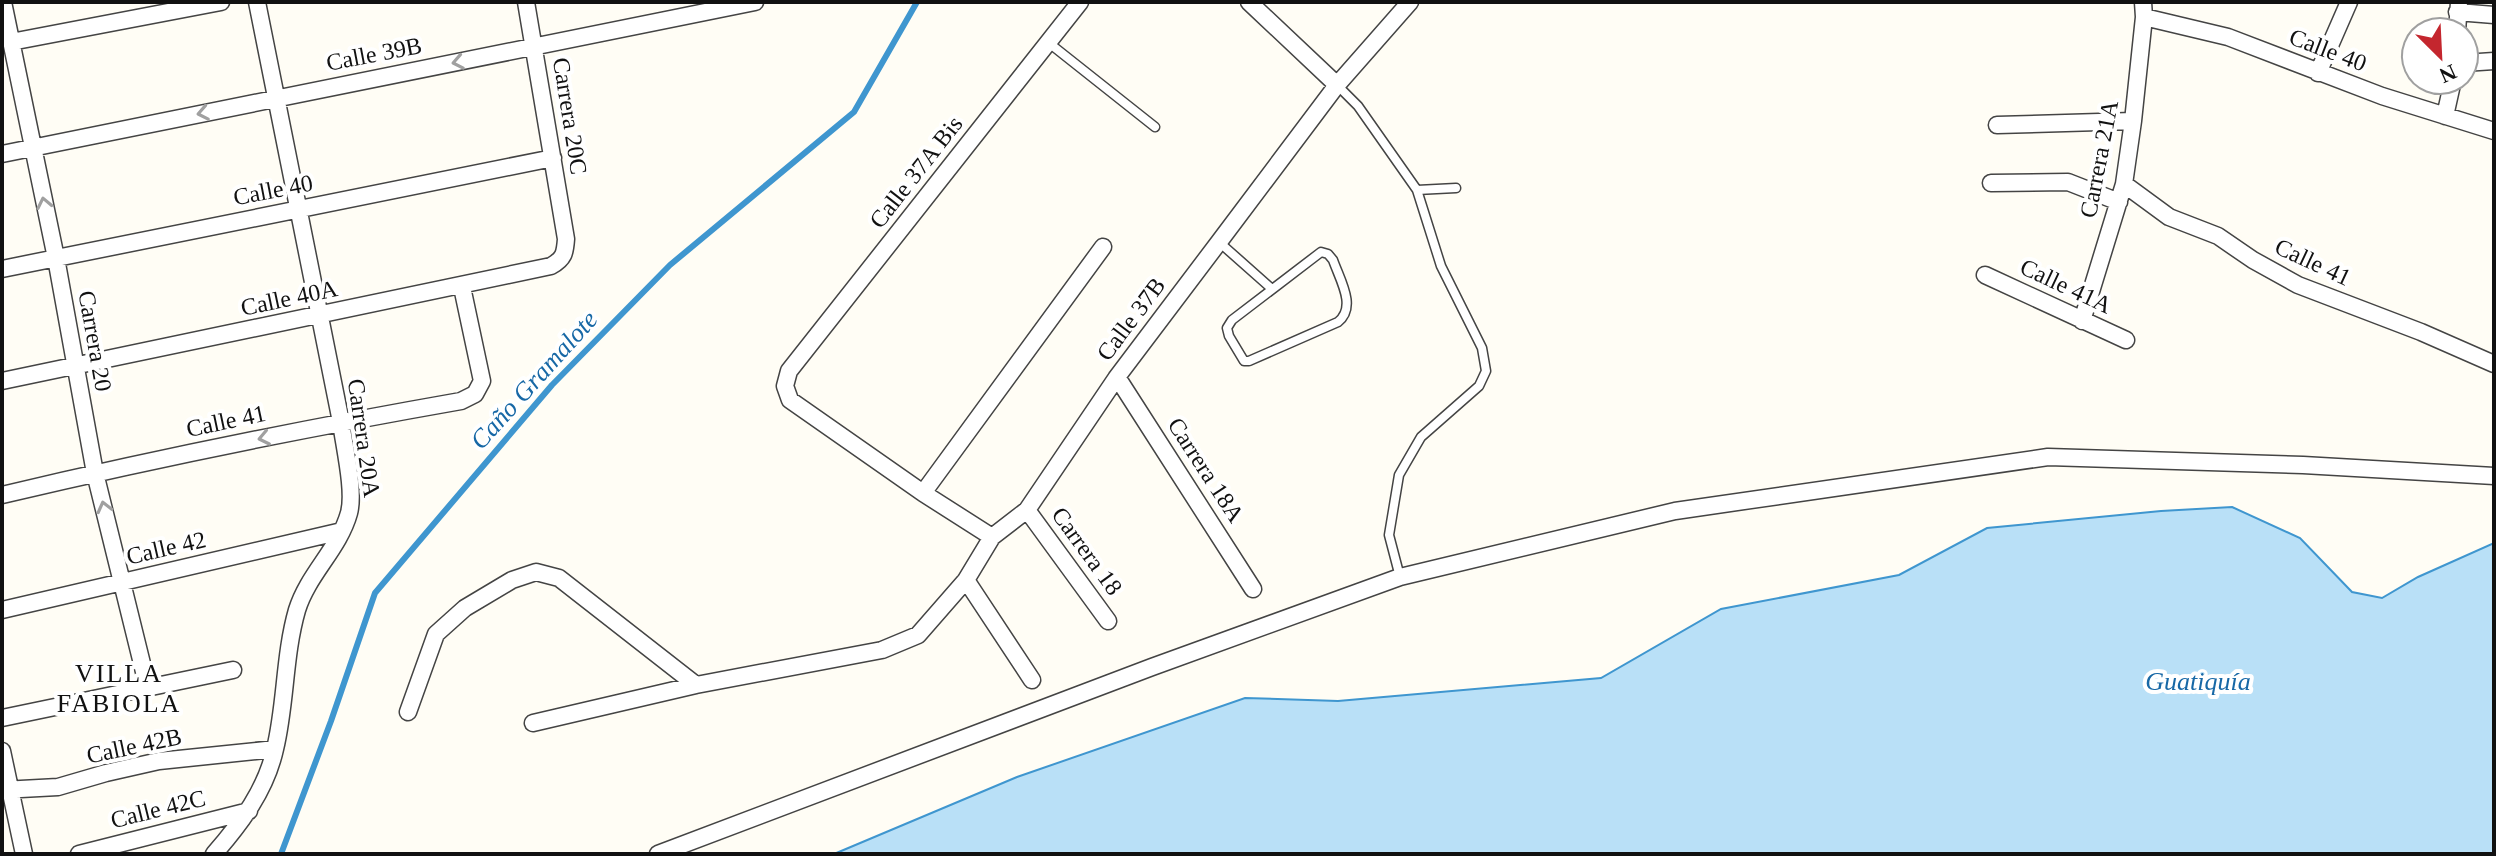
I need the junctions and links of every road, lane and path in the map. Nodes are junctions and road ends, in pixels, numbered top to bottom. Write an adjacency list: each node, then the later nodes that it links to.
1 (3, 2): 13 (street, Carrera 20)
2 (221, 2): 13 (street)
3 (257, 2): 20 (street, Carrera 20A)
4 (526, 2): 15 (street, Carrera 20C)
5 (755, 2): 15 (street, Calle 39B)
6 (1080, 2): 14 (street, Calle 37A Bis)
7 (1249, 2): 18 (street)
8 (1410, 2): 18 (street, Calle 37B)
9 (2349, 2): 16 (street)
10 (2458, 7): 12 (street)
11 (2143, 9): 16 (street, Calle 40); 22 (street, Carrera 21A)
12 (2494, 15)
13 (11, 42): 17 (street, Carrera 20)
14 (1049, 43): 24 (lane); 53 (street, Calle 37A Bis)
15 (534, 46): 20 (street, Calle 39B, one-way to 20); 28 (street, Carrera 20C)
16 (2318, 73): 21 (street, Calle 40)
17 (10, 80): 26 (street, Carrera 20)
18 (1337, 85): 32 (lane); 36 (street, Calle 37B)
19 (2449, 96): 21 (street)
20 (276, 98): 26 (street, Calle 39B, one-way to 26); 34 (street, Carrera 20A)
21 (2445, 116): 25 (street, Calle 40)
22 (2133, 121): 23 (street); 30 (street, Carrera 21A)
23 (1997, 125)
24 (1155, 127)
25 (2494, 131)
26 (33, 147): 27 (street, Calle 39B); 38 (street, Carrera 20, one-way to 26)
27 (2, 154)
28 (553, 158): 34 (street, Calle 40); 35 (street, Carrera 20C)
29 (1991, 183): 33 (street)
30 (2124, 184): 33 (street, Carrera 21A); 46 (street, Calle 41)
31 (1456, 188): 32 (lane)
32 (1417, 190): 58 (lane)
33 (2119, 202): 44 (street, Carrera 21A)
34 (298, 209): 38 (street, Calle 40); 43 (street, Carrera 20A)
35 (566, 239): 41 (street, Calle 40A)
36 (1219, 242): 42 (lane); 48 (street, Calle 37B)
37 (1103, 247): 53 (street)
38 (56, 258): 39 (street, Calle 40); 47 (street, Carrera 20)
39 (2, 269)
40 (1985, 275): 44 (street, Calle 41A)
41 (462, 287): 43 (street, Calle 40A); 50 (street, Calle 41)
42 (1272, 289): 42 (lane)
43 (319, 316): 47 (street, Calle 40A); 50 (street, Carrera 20A)
44 (2082, 321): 45 (street, Calle 41A)
45 (2126, 340)
46 (2494, 364)
47 (76, 366): 49 (street, Calle 40A); 51 (street, Carrera 20)
48 (1117, 377): 55 (street, Calle 37B); 61 (street, Carrera 18A)
49 (2, 381)
50 (341, 422): 51 (street, Calle 41, one-way to 51); 56 (street, Carrera 20A)
51 (95, 473): 54 (street, Calle 41); 60 (street, Carrera 20, one-way to 51)
52 (2494, 476): 58 (street)
53 (923, 493): 57 (street)
54 (2, 495)
55 (1027, 510): 57 (street, Calle 37B); 63 (street, Carrera 18)
56 (342, 531): 60 (street, Calle 42); 71 (street, Carrera 20A)
57 (992, 537): 59 (street, Calle 37B)
58 (1400, 577): 78 (street)
59 (966, 580): 65 (street); 66 (street, Calle 37B)
60 (123, 583): 62 (street, Calle 42); 67 (street, Carrera 20)
61 (1253, 589)
62 (2, 610)
63 (1108, 621)
64 (233, 670): 67 (street)
65 (1032, 680)
66 (696, 685): 68 (street); 70 (street, Calle 37B)
67 (148, 688): 69 (street)
68 (408, 712)
69 (2, 718)
70 (533, 723)
71 (275, 749): 73 (street, Calle 42B); 74 (street, Carrera 20A)
72 (2, 751): 73 (street)
73 (6, 790): 75 (street)
74 (249, 811): 76 (street, Calle 42C); 77 (street, Carrera 20A)
75 (24, 854)
76 (79, 854)
77 (214, 854)
78 (658, 854)

